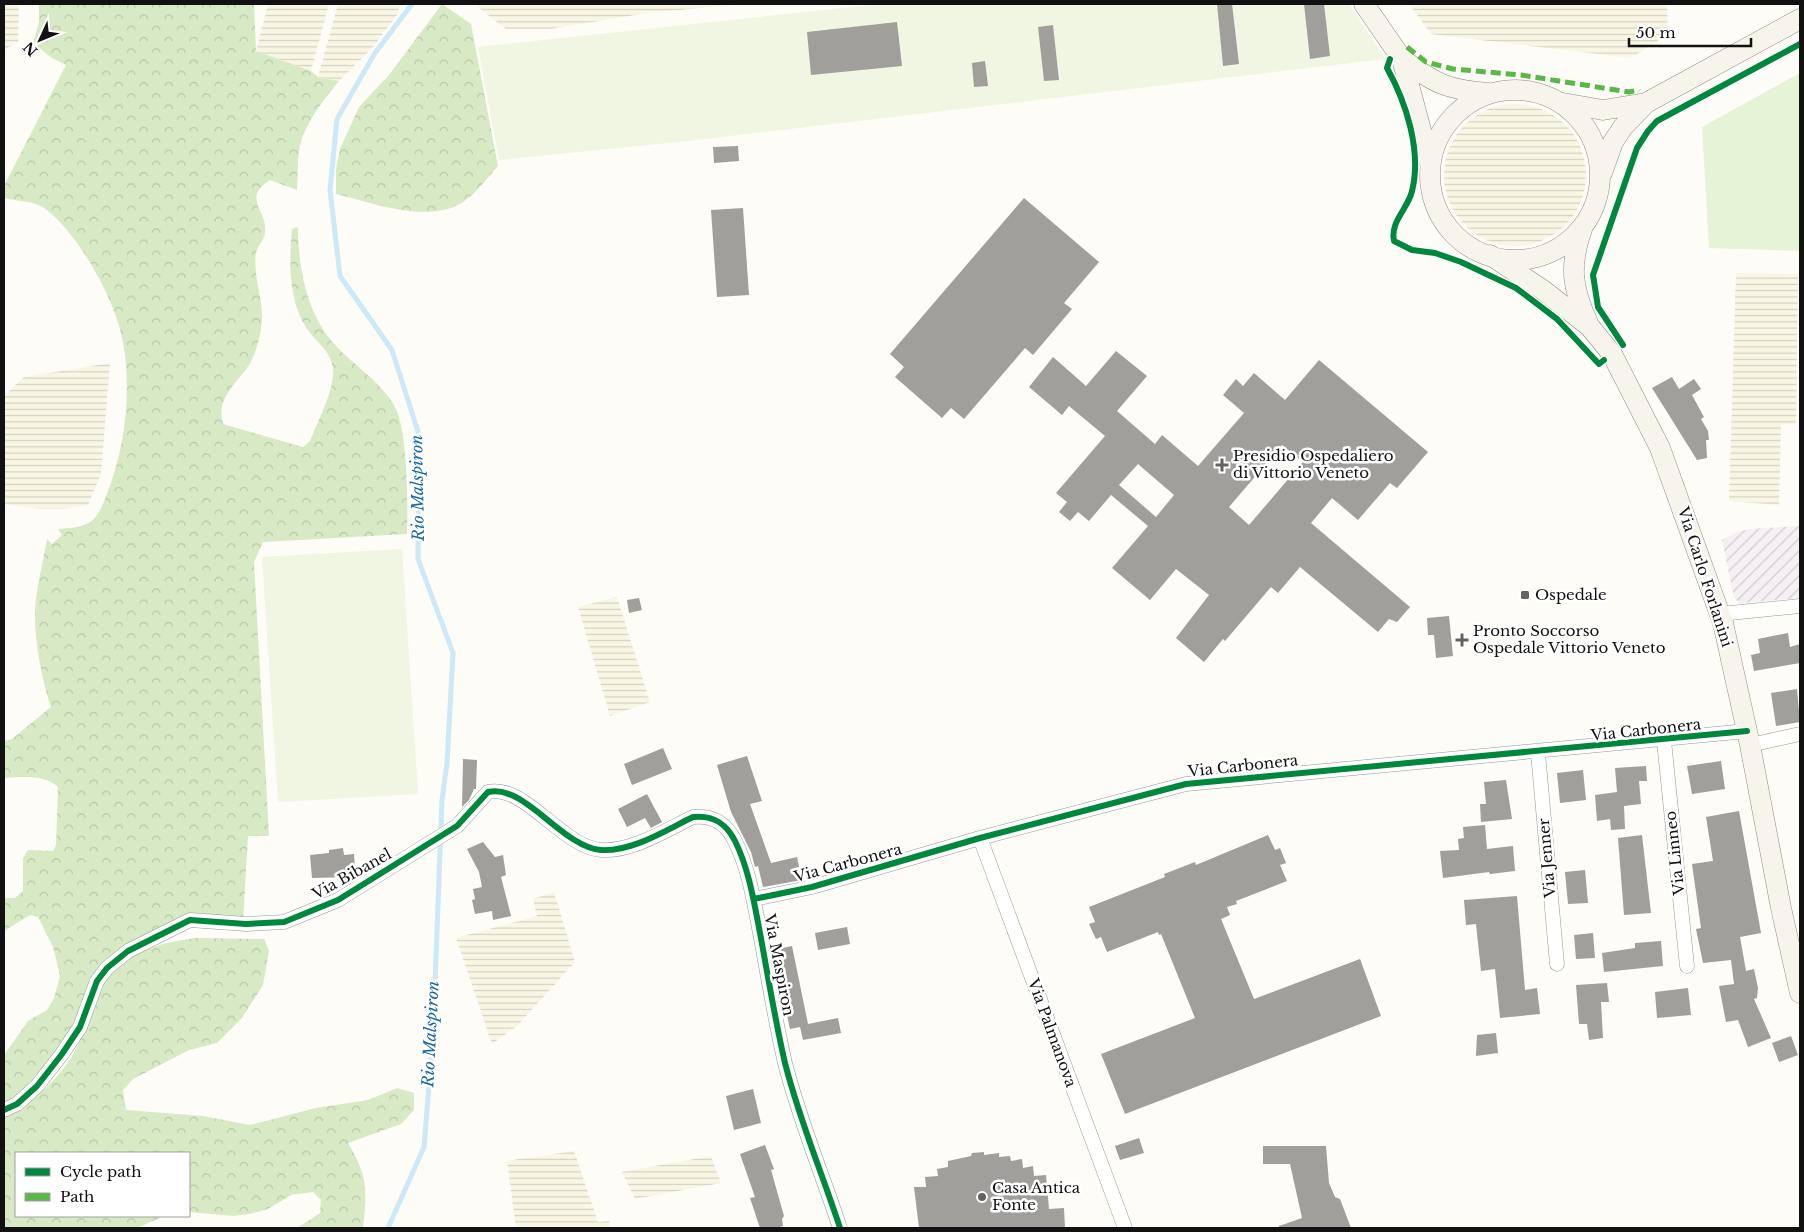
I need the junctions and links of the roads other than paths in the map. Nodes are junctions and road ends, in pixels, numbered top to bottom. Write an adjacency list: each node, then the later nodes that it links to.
1 (1364, 4): 3 (main road)
2 (1800, 19): 6 (main road)
3 (1402, 59): 4 (main road); 7 (main road)
4 (1490, 94): 5 (main road); 7 (main road)
5 (1561, 103): 6 (main road); 8 (main road)
6 (1646, 103): 8 (main road)
7 (1431, 169): 10 (main road)
8 (1600, 178): 9 (main road)
9 (1584, 225): 10 (main road); 11 (main road, Via Carlo Forlanini)
10 (1490, 255): 11 (main road, Via Carlo Forlanini)
11 (1590, 328): 13 (main road, Via Carlo Forlanini)
12 (1800, 606): 13 (street)
13 (1720, 614): 15 (main road, Via Carlo Forlanini)
14 (1800, 734): 15 (street, Via Carbonera)
15 (1749, 738): 16 (street, Via Carbonera); 23 (main road, Via Carlo Forlanini)
16 (1664, 741): 17 (street, Via Carbonera); 22 (street, Via Linneo)
17 (1538, 753): 18 (street, Via Carbonera); 21 (street, Via Jenner)
18 (980, 838): 20 (street, Via Carbonera); 26 (street, Via Palmanova)
19 (413, 854): 20 (street, Via Maspiron); 24 (street, Via Bibanel)
20 (754, 899): 25 (street, Via Maspiron)
21 (1557, 964)
22 (1686, 966)
23 (1800, 993)
24 (4, 1110)
25 (840, 1228)
26 (1126, 1228)

